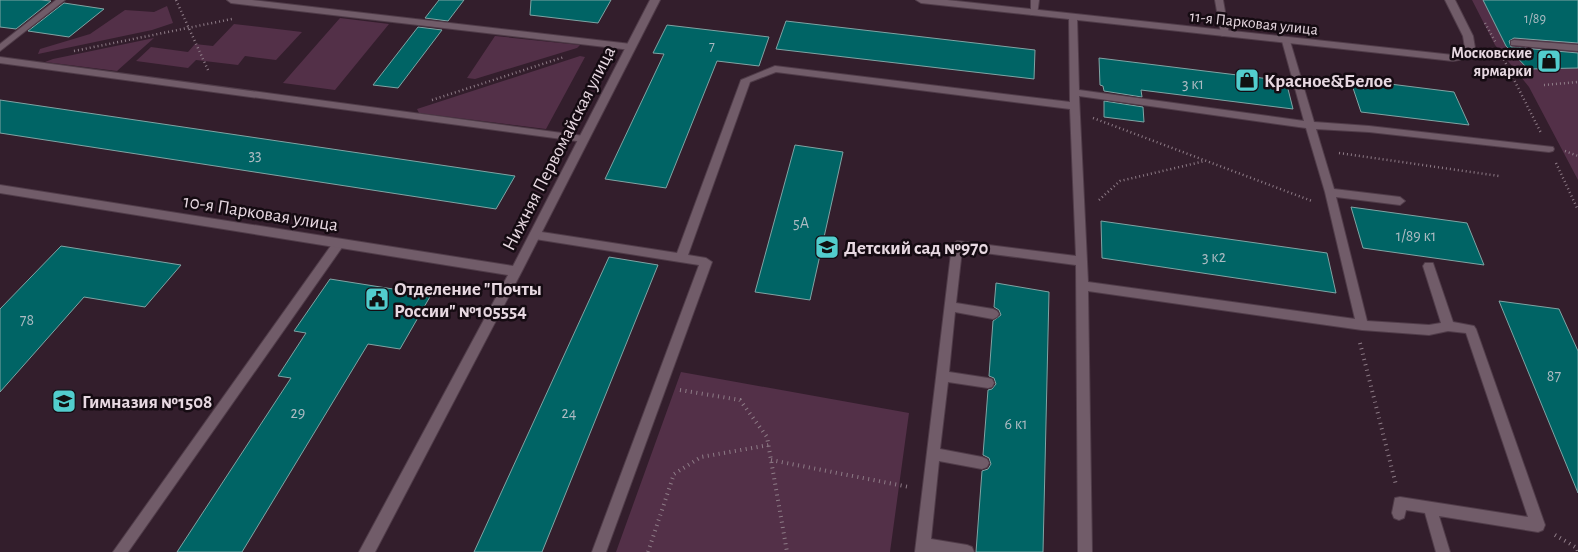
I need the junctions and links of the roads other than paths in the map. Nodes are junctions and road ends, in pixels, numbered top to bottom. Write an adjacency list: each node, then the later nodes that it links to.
1 (61, 0): 14 (lane)
2 (232, 0): 13 (lane)
3 (655, 0): 13 (street, Нижняя Первомайская улица)
4 (921, 0): 8 (street, 11-я Парковая улица)
5 (1035, 0): 8 (lane)
6 (1219, 0): 10 (lane)
7 (1450, 0): 11 (street, 11-я Парковая улица)
8 (1034, 13): 9 (street, 11-я Парковая улица)
9 (1073, 17): 10 (street, 11-я Парковая улица); 17 (lane)
10 (1225, 34): 11 (street, 11-я Парковая улица)
11 (1286, 41): 19 (lane)
12 (1514, 43): 15 (lane)
13 (631, 47): 20 (street, Нижняя Первомайская улица)
14 (0, 48)
15 (1578, 48)
16 (0, 60): 20 (lane)
17 (1074, 92): 18 (lane); 19 (lane)
18 (1074, 109): 27 (lane); 28 (lane)
19 (1311, 125): 21 (lane); 23 (lane)
20 (584, 139): 25 (street, Нижняя Первомайская улица)
21 (1549, 150)
22 (0, 189): 26 (street, 10-я Парковая улица)
23 (1330, 192): 24 (lane); 34 (lane)
24 (1400, 201)
25 (535, 235): 27 (lane); 30 (street, Нижняя Первомайская улица)
26 (339, 243): 30 (street, 10-я Парковая улица); 43 (lane)
27 (681, 258): 45 (lane)
28 (1082, 261): 31 (lane); 32 (lane)
29 (1429, 266): 35 (lane)
30 (516, 272): 44 (street, Нижняя Первомайская улица)
31 (1082, 286): 34 (lane); 47 (lane)
32 (950, 306): 33 (lane); 36 (lane)
33 (994, 314)
34 (1362, 325): 35 (lane)
35 (1448, 326): 40 (lane)
36 (942, 376): 37 (lane); 38 (lane)
37 (988, 384)
38 (933, 454): 39 (lane); 42 (lane)
39 (982, 463)
40 (1430, 507): 41 (lane); 48 (lane)
41 (1400, 508)
42 (922, 548): 46 (lane)
43 (120, 552)
44 (367, 552)
45 (599, 552)
46 (967, 552)
47 (1085, 552)
48 (1443, 552)

